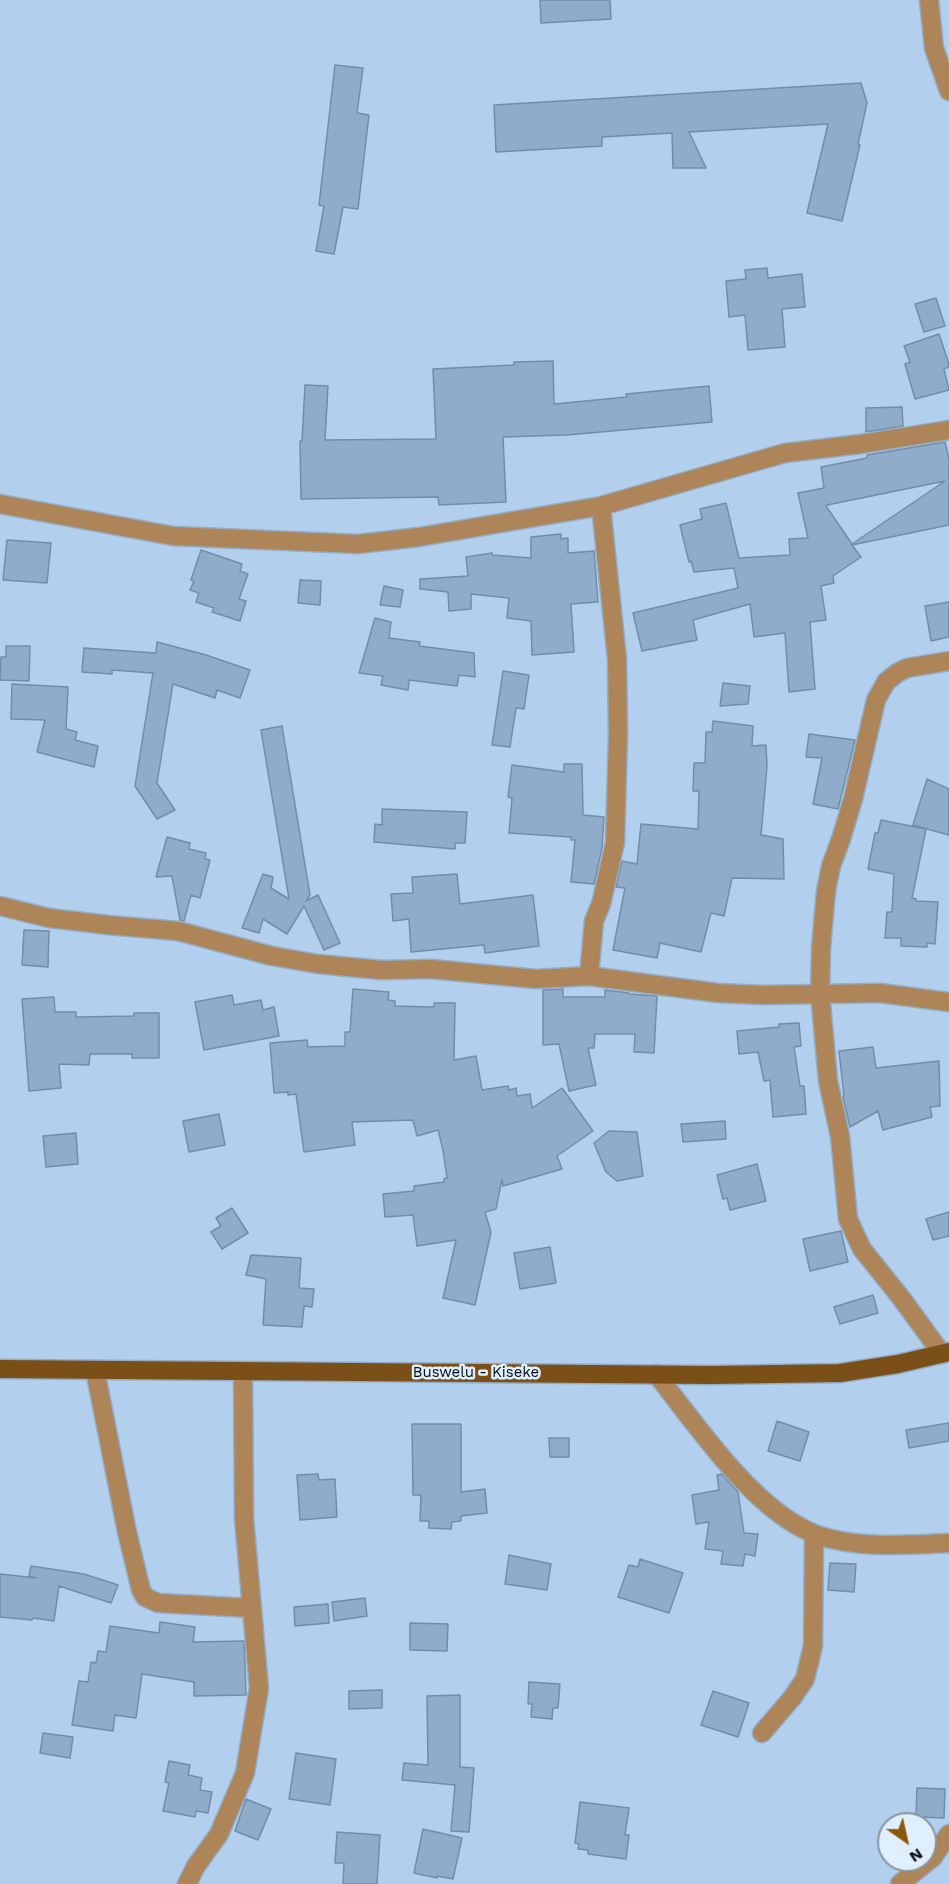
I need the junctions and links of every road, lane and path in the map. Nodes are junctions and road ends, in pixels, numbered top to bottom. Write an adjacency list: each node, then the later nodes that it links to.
1 (929, 0): 2 (street)
2 (949, 91)
3 (949, 430): 5 (street)
4 (0, 504): 5 (street)
5 (601, 506): 8 (street)
6 (949, 660): 9 (street)
7 (0, 906): 8 (street)
8 (589, 976): 9 (street)
9 (820, 993): 10 (street); 11 (street)
10 (949, 1002)
11 (945, 1353): 15 (main road, Buswelu - Kiseke)
12 (0, 1369): 13 (main road, Buswelu - Kiseke)
13 (95, 1370): 14 (main road, Buswelu - Kiseke); 18 (street)
14 (243, 1372): 15 (main road, Buswelu - Kiseke); 18 (street)
15 (656, 1374): 16 (street)
16 (814, 1534): 17 (street); 19 (street)
17 (949, 1543)
18 (252, 1608): 21 (street)
19 (762, 1733)
20 (949, 1834): 22 (street)
21 (187, 1884)
22 (900, 1884)

